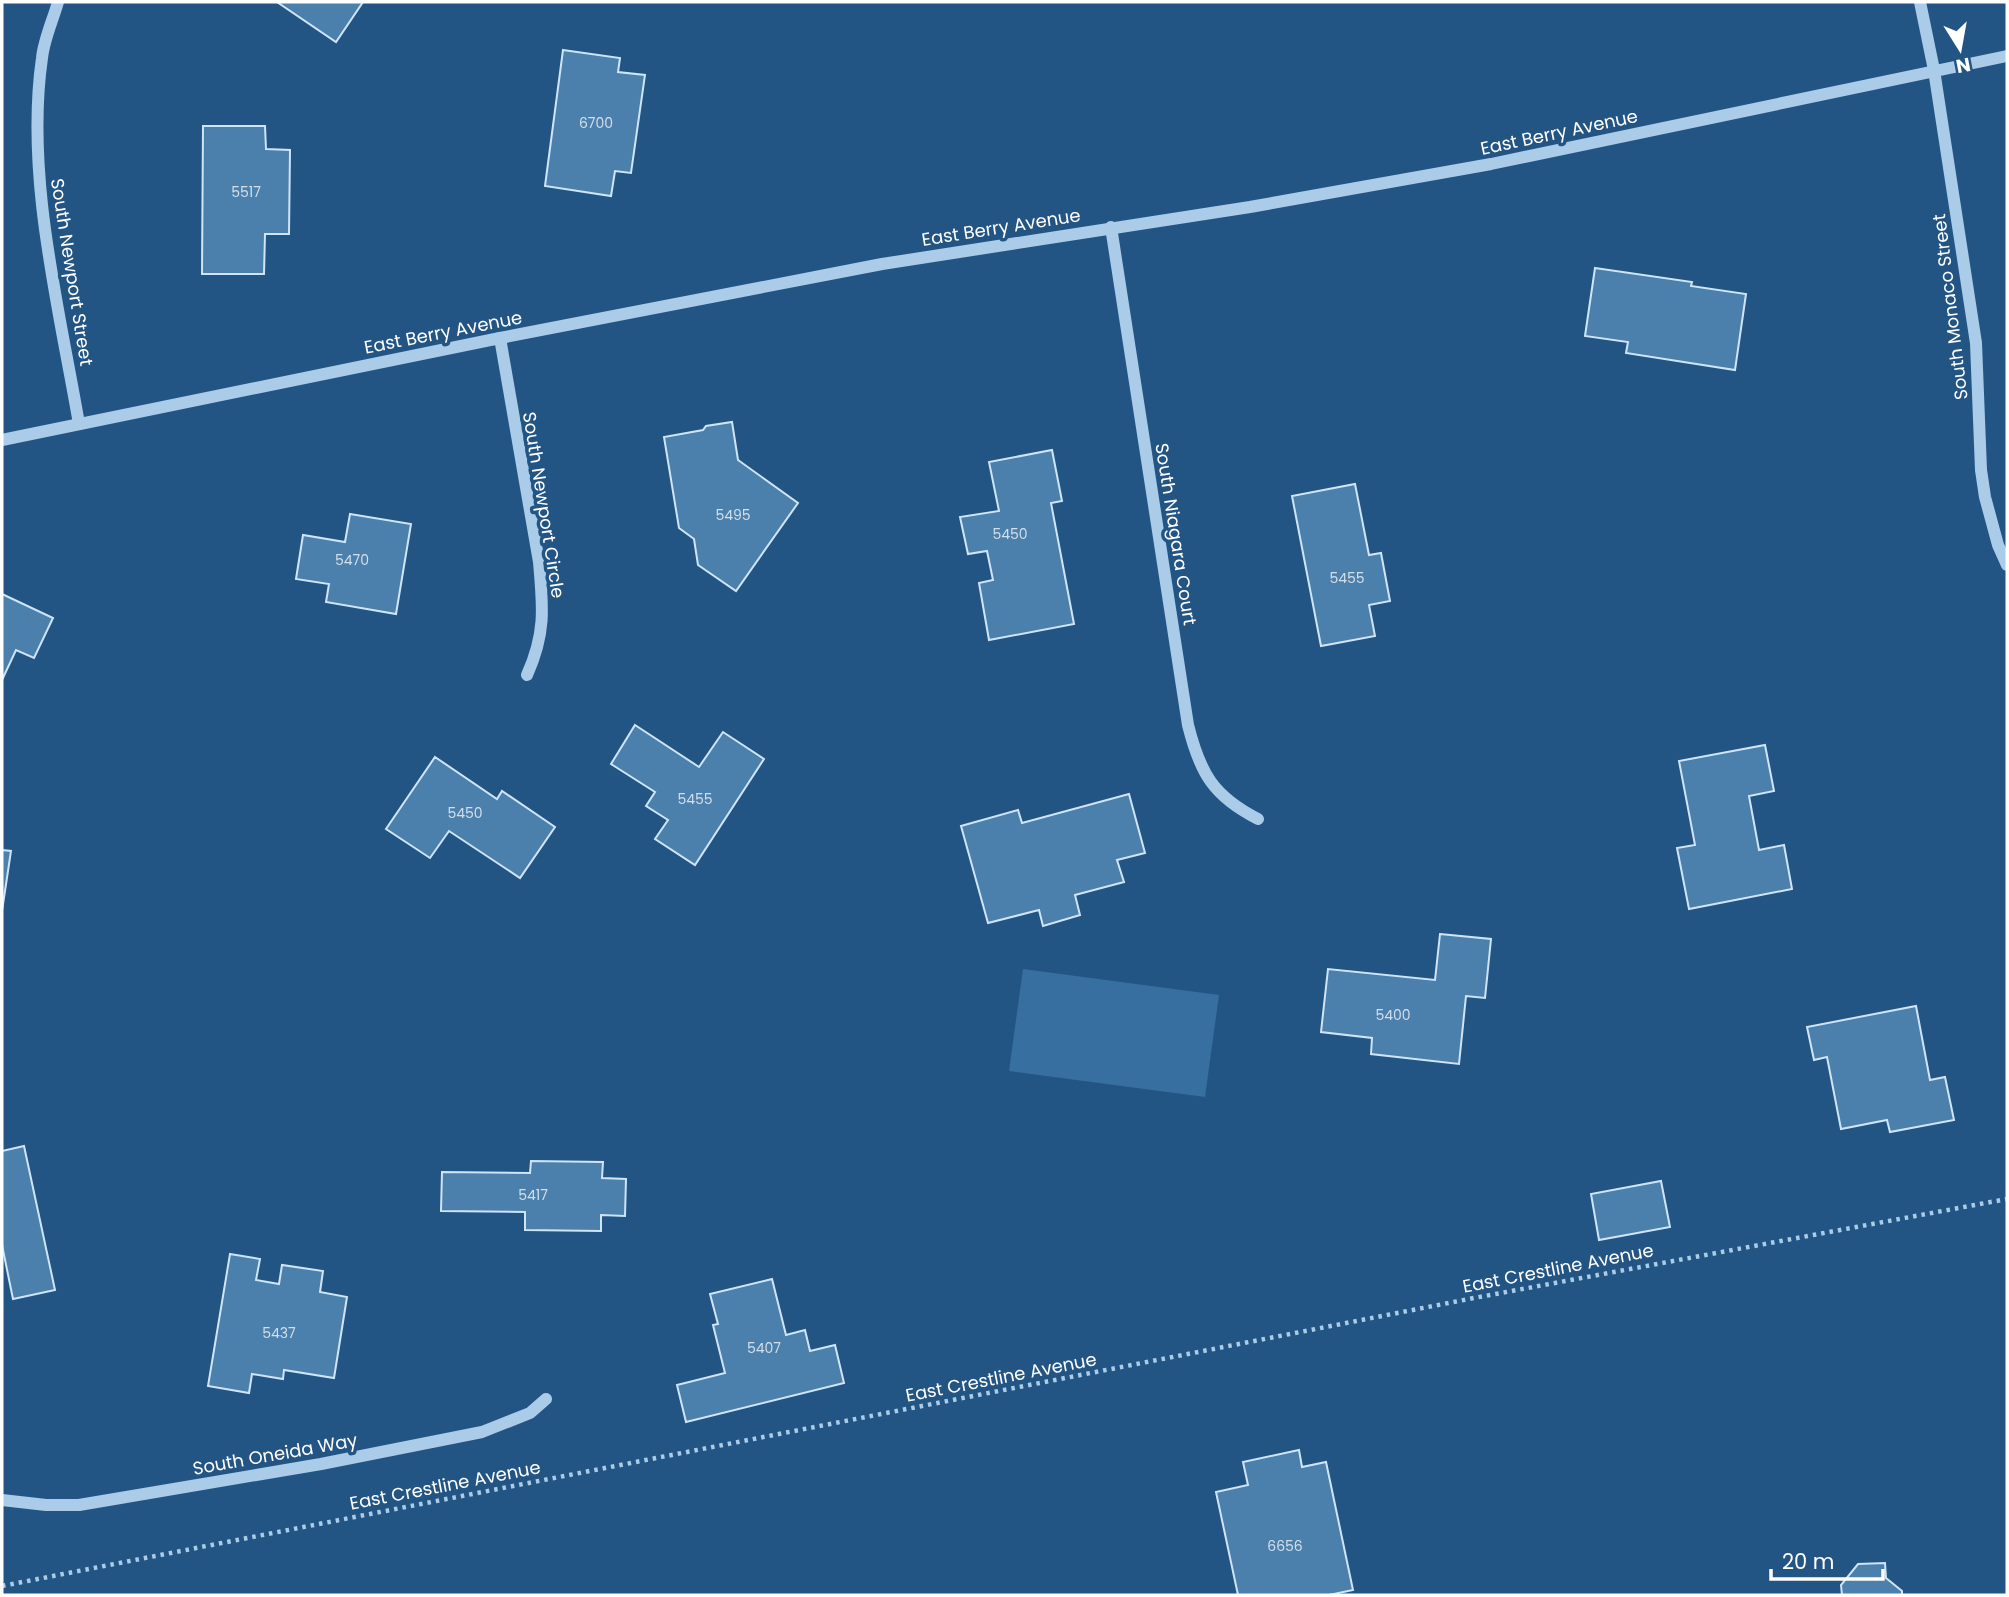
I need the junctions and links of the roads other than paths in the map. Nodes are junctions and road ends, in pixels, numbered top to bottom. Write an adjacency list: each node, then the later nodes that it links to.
1 (58, 2): 7 (street, South Newport Street)
2 (1920, 2): 4 (street, South Monaco Street)
3 (2007, 56): 4 (street, East Berry Avenue)
4 (1934, 70): 5 (street, East Berry Avenue); 9 (street, South Monaco Street)
5 (1111, 227): 6 (street, East Berry Avenue); 11 (street, South Niagara Court)
6 (500, 338): 7 (street, East Berry Avenue); 10 (street, South Newport Circle)
7 (79, 424): 8 (street, East Berry Avenue)
8 (2, 440)
9 (2007, 565)
10 (527, 675)
11 (1258, 819)
12 (546, 1399): 13 (street, South Oneida Way)
13 (2, 1500)

